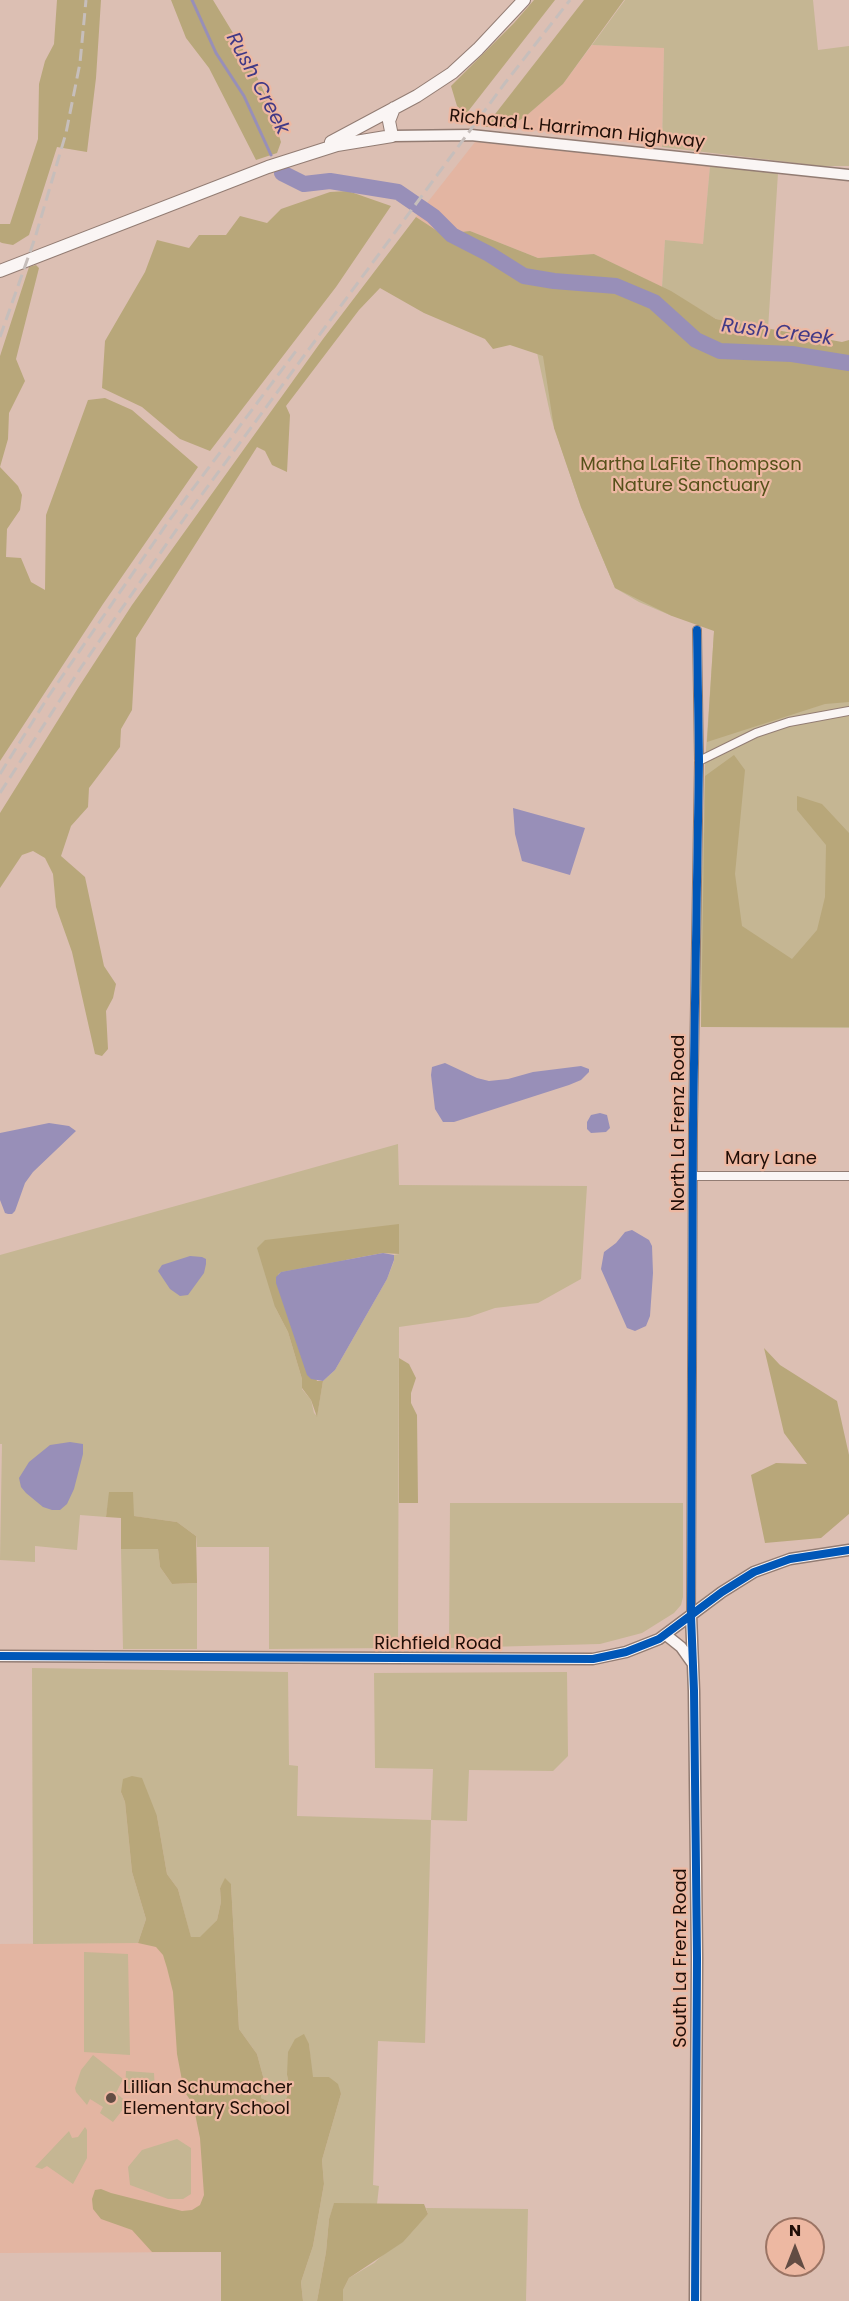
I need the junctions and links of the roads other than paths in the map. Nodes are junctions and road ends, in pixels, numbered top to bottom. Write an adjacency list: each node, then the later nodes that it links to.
1 (524, 0): 2 (main road)
2 (394, 108): 3 (main road); 4 (main road)
3 (392, 136): 4 (main road, Richard L. Harriman Highway); 5 (street, Richard L. Harriman Highway)
4 (317, 150): 6 (main road, Richard L. Harriman Highway)
5 (849, 175)
6 (0, 271)
7 (698, 630): 9 (street, North La Frenz Road)
8 (849, 711): 9 (street)
9 (699, 761): 10 (street, North La Frenz Road)
10 (693, 1176): 11 (street, Mary Lane); 13 (street, North La Frenz Road)
11 (849, 1176)
12 (849, 1550): 13 (street, Richfield Road)
13 (691, 1615): 14 (street, Richfield Road); 16 (street, South La Frenz Road)
14 (666, 1635): 15 (street, Richfield Road); 16 (street)
15 (0, 1656)
16 (693, 1665): 17 (street, South La Frenz Road)
17 (695, 2301)

